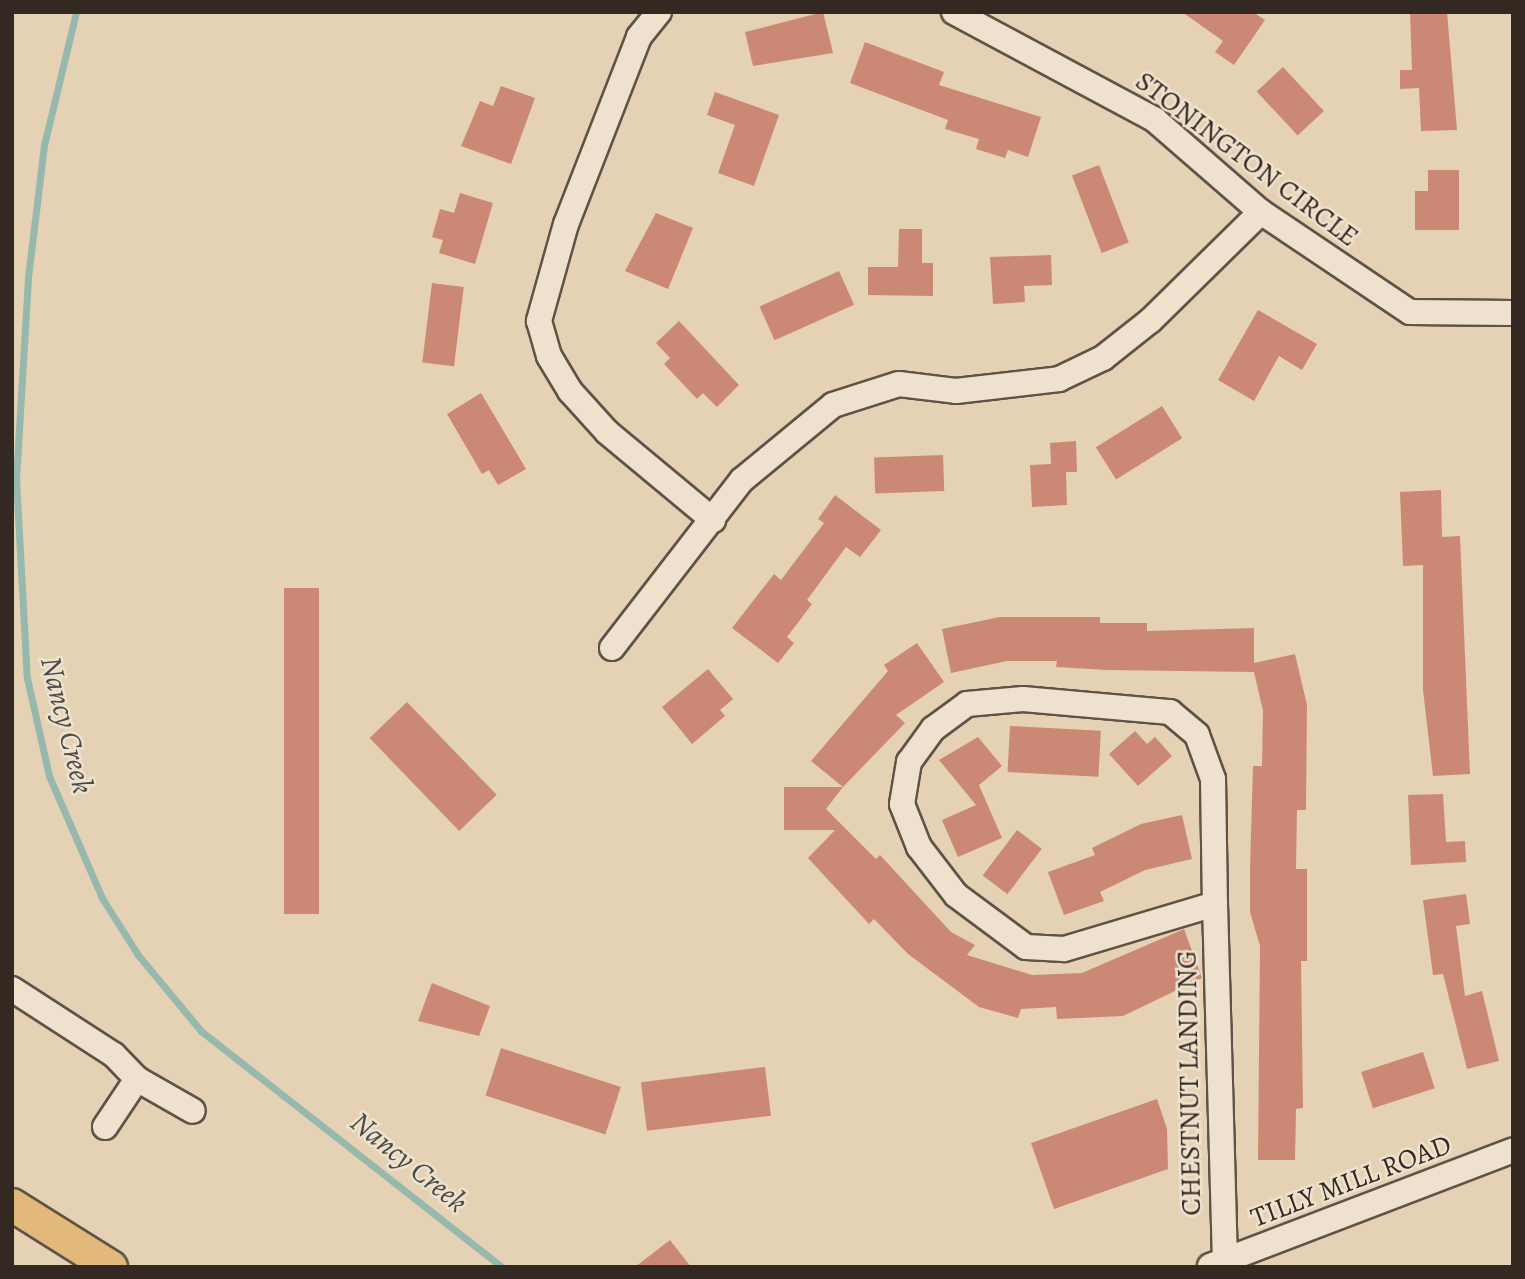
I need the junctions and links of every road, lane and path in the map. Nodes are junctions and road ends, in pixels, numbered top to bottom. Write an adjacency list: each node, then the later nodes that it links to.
1 (659, 12): 5 (street)
2 (954, 12): 3 (street, STONINGTON CIRCLE)
3 (1261, 212): 4 (street, STONINGTON CIRCLE); 5 (street)
4 (1513, 313)
5 (713, 520): 6 (street)
6 (612, 648)
7 (1215, 904): 7 (street, CHESTNUT LANDING); 14 (street, CHESTNUT LANDING)
8 (12, 989): 9 (street)
9 (136, 1079): 10 (street); 11 (street)
10 (193, 1111)
11 (105, 1127)
12 (1513, 1150): 14 (street, TILLY MILL ROAD)
13 (12, 1205): 15 (main road)
14 (1219, 1265)
15 (111, 1267)

